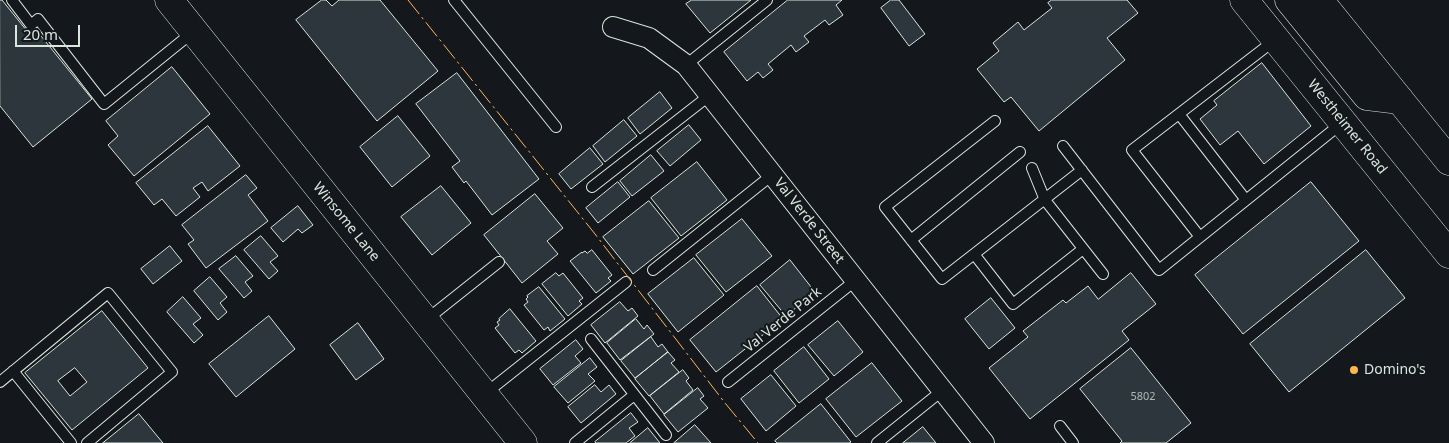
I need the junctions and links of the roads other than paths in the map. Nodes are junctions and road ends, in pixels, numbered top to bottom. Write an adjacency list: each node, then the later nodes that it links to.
1 (13, 0): 9 (lane)
2 (169, 0): 9 (main road, Winsome Lane)
3 (454, 0): 17 (lane)
4 (767, 0): 11 (lane)
5 (1289, 0): 13 (main road)
6 (1319, 0): 13 (main road)
7 (1247, 1): 10 (main road, Westheimer Road)
8 (613, 28): 11 (street, Val Verde Street)
9 (194, 31): 37 (main road, Winsome Lane)
10 (1276, 39): 14 (lane); 16 (main road, Westheimer Road)
11 (686, 65): 12 (street, Val Verde Street)
12 (710, 95): 23 (street, Val Verde Street); 24 (lane)
13 (1400, 100): 20 (main road)
14 (1179, 114): 26 (lane); 27 (lane)
15 (995, 121): 28 (lane)
16 (1342, 122): 26 (lane); 31 (main road, Westheimer Road)
17 (556, 127)
18 (1063, 146): 22 (lane)
19 (1020, 152): 28 (lane)
20 (1449, 161)
21 (1032, 168): 25 (lane)
22 (1082, 170): 25 (lane); 27 (lane)
23 (772, 175): 33 (lane); 35 (street, Val Verde Street)
24 (592, 187)
25 (1045, 200): 29 (lane); 30 (lane)
26 (1246, 200): 27 (lane)
27 (1200, 237)
28 (911, 240): 30 (lane)
29 (1083, 249): 30 (lane); 34 (lane)
30 (974, 254)
31 (1449, 254)
32 (499, 262): 37 (lane)
33 (654, 270)
34 (1103, 274)
35 (856, 280): 41 (lane, Val Verde Park); 42 (street, Val Verde Street)
36 (626, 282): 44 (lane)
37 (425, 320): 44 (main road, Winsome Lane)
38 (591, 339): 43 (lane)
39 (13, 371): 40 (lane); 47 (lane); 48 (lane)
40 (0, 382)
41 (728, 382)
42 (943, 390): 51 (lane); 52 (street, Val Verde Street)
43 (634, 394): 46 (lane); 50 (lane)
44 (484, 395): 49 (main road, Winsome Lane)
45 (1060, 426): 53 (lane)
46 (666, 436)
47 (70, 443)
48 (87, 443)
49 (523, 443)
50 (575, 443)
51 (877, 443)
52 (984, 443)
53 (1073, 443)

